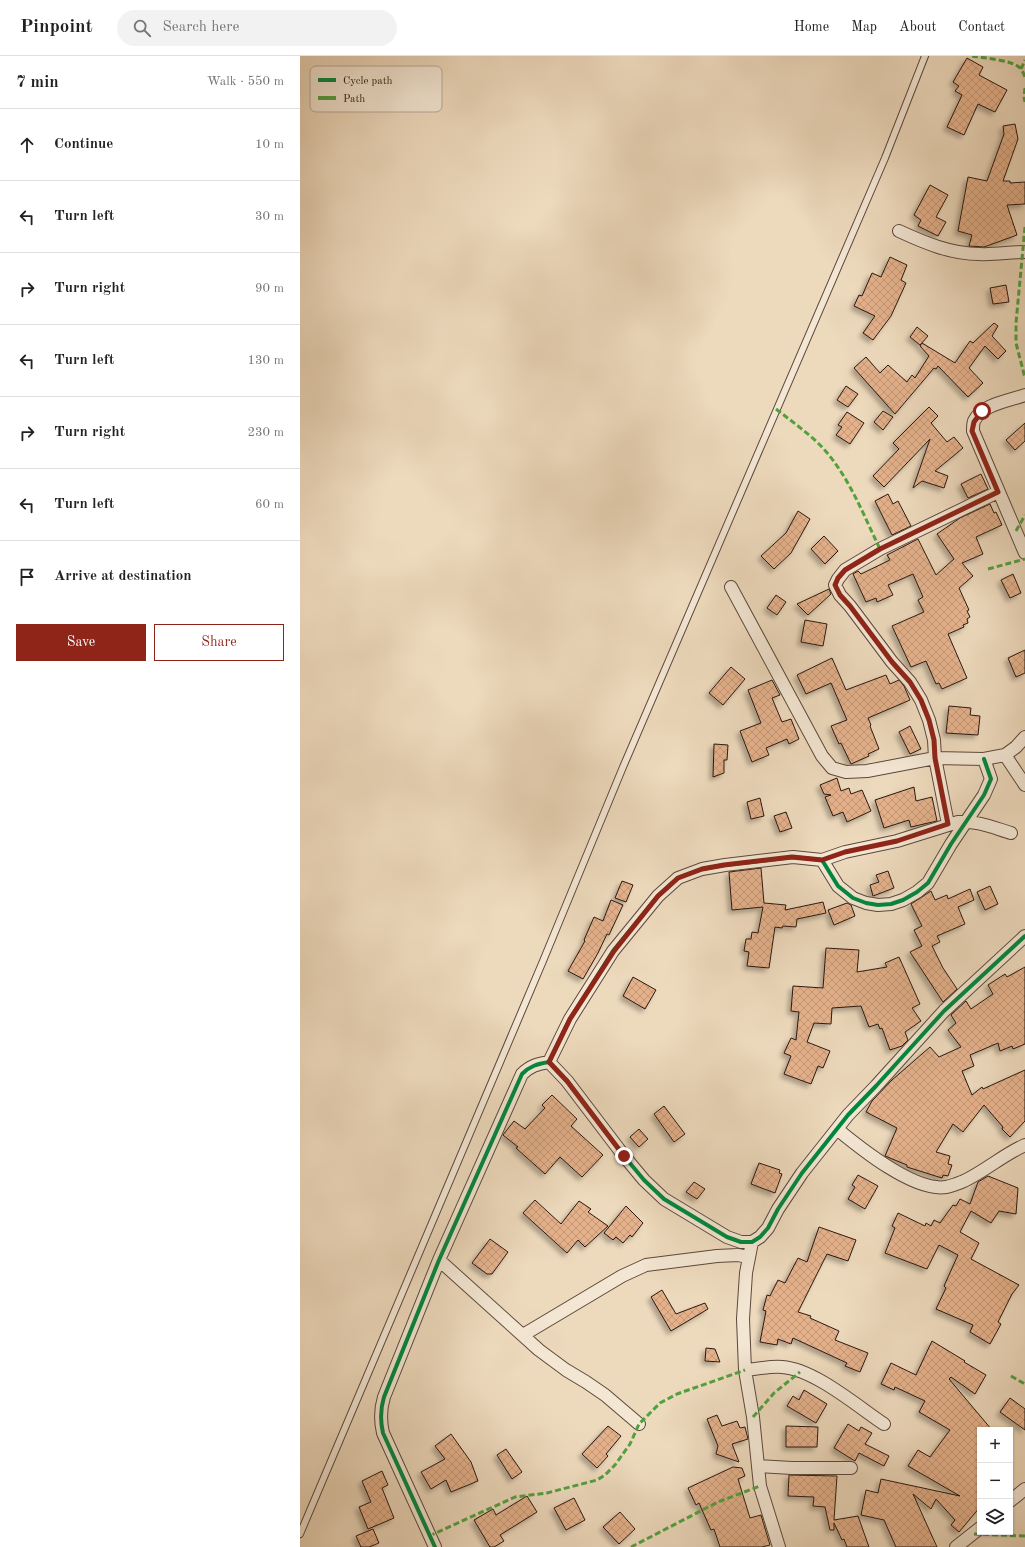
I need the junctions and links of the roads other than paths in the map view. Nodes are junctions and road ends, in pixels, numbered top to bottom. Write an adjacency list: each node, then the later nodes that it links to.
1 (925, 56): 33 (lane)
2 (900, 231): 3 (street)
3 (1025, 252)
4 (1025, 396): 5 (street)
5 (998, 492): 6 (street); 10 (street)
6 (1025, 553)
7 (731, 586): 10 (street)
8 (1025, 737): 9 (street)
9 (1004, 755): 11 (street); 12 (street)
10 (935, 758): 11 (street); 14 (street)
11 (984, 758): 13 (street)
12 (1025, 785)
13 (967, 821): 14 (street); 15 (street); 16 (street)
14 (948, 824): 16 (street)
15 (1011, 833)
16 (822, 860): 18 (street)
17 (1025, 936): 19 (street)
18 (549, 1062): 21 (street); 23 (street)
19 (837, 1129): 20 (street); 21 (street)
20 (1025, 1145)
21 (752, 1242): 22 (street)
22 (748, 1257): 24 (street); 25 (street)
23 (439, 1260): 24 (street); 34 (street)
24 (523, 1335): 26 (street)
25 (745, 1370): 27 (street); 28 (street)
26 (639, 1424)
27 (884, 1424)
28 (759, 1466): 29 (street); 35 (street)
29 (851, 1468)
30 (1025, 1489): 31 (street)
31 (1012, 1499)
32 (977, 1530): 36 (street)
33 (300, 1534)
34 (435, 1547)
35 (779, 1547)
36 (956, 1547)

